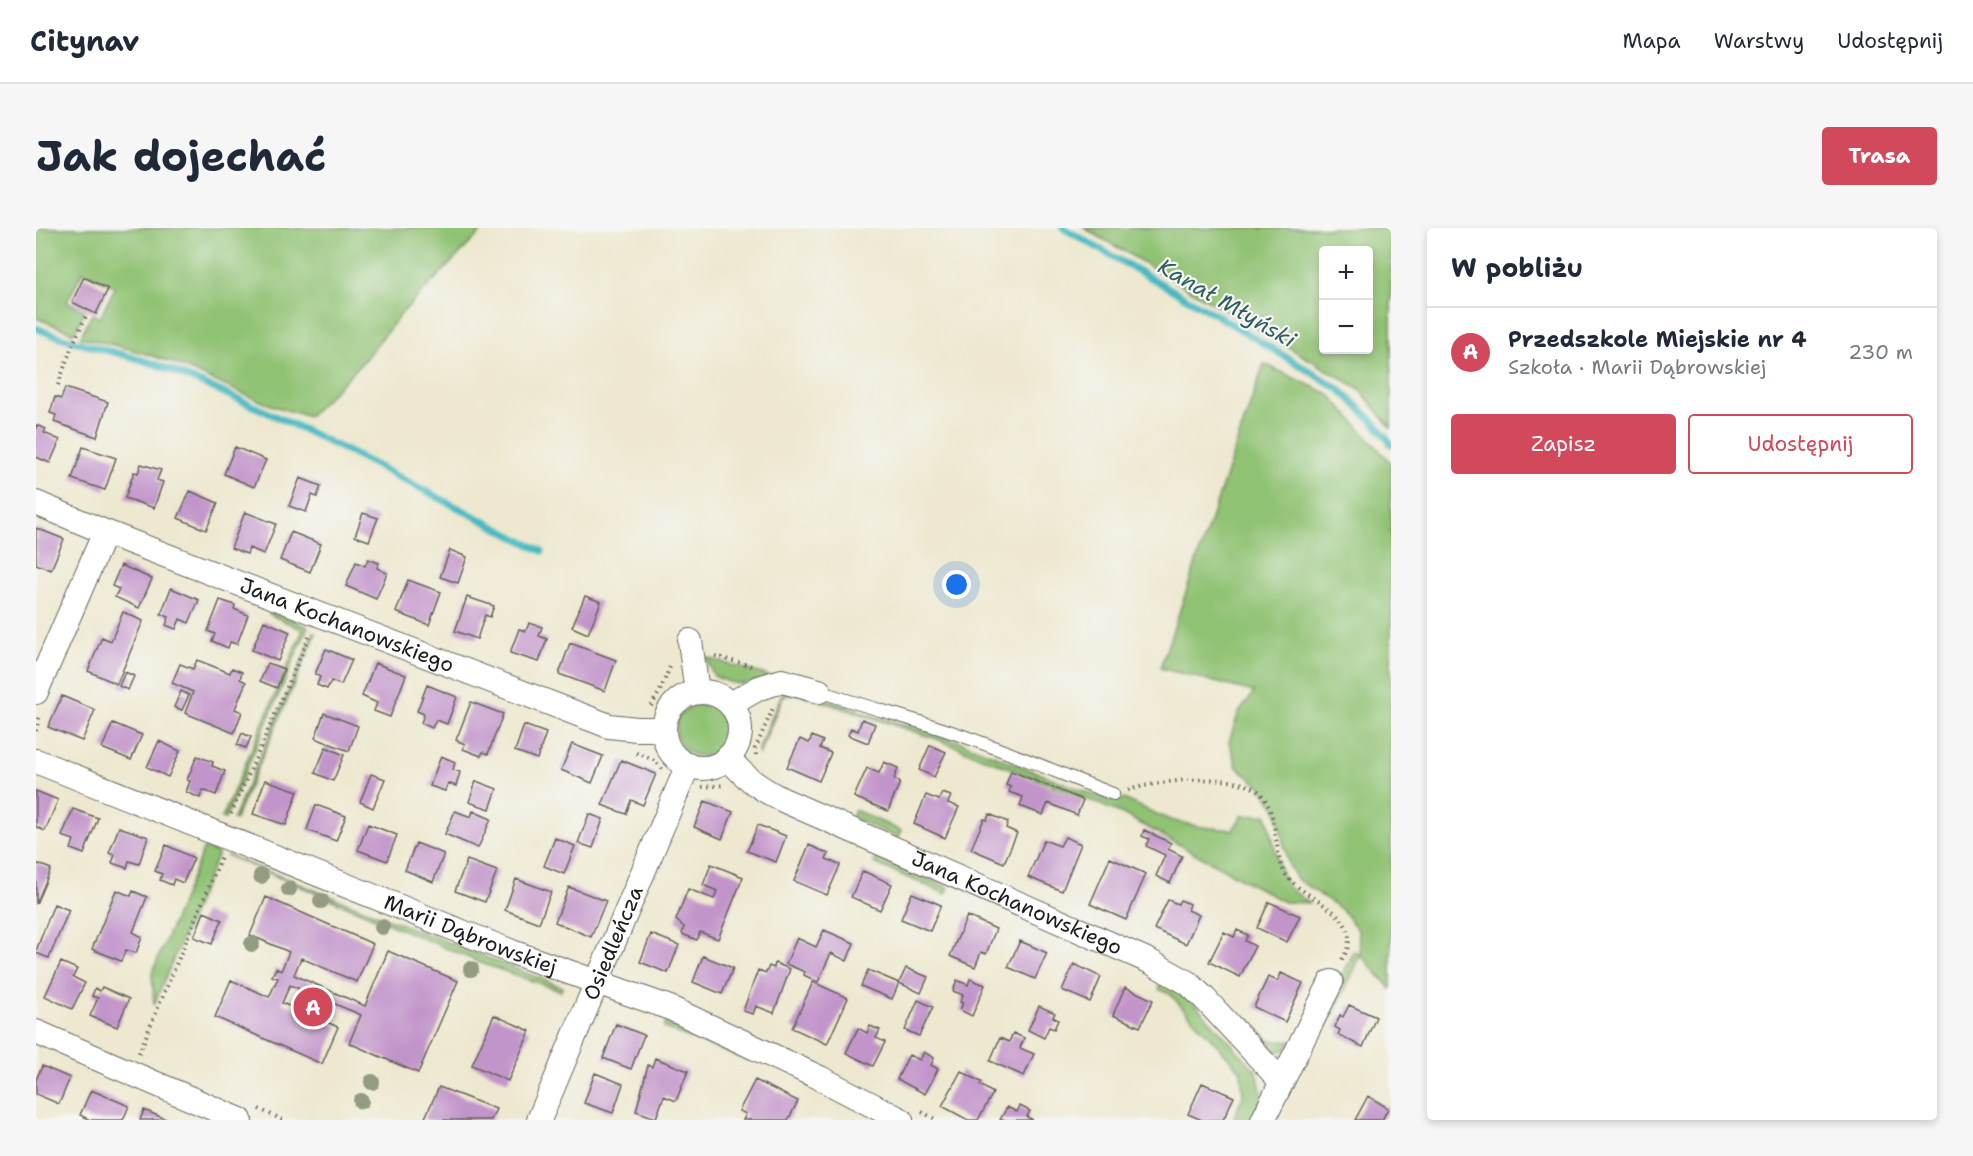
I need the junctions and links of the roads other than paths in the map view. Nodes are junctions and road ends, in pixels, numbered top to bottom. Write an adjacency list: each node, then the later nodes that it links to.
1 (36, 503): 2 (street, Jana Kochanowskiego)
2 (105, 532): 5 (street); 8 (street, Jana Kochanowskiego)
3 (691, 646): 6 (street)
4 (819, 691): 7 (street); 12 (lane)
5 (36, 692)
6 (697, 692): 7 (street); 8 (street)
7 (731, 704): 9 (street)
8 (664, 729): 11 (street)
9 (728, 758): 11 (street); 16 (street, Jana Kochanowskiego)
10 (36, 761): 13 (street, Marii Dąbrowskiej)
11 (688, 765): 13 (street, Osiedleńcza)
12 (1113, 794)
13 (597, 982): 18 (street, Osiedleńcza); 19 (street, Marii Dąbrowskiej)
14 (1331, 982): 16 (street)
15 (36, 1032): 17 (street)
16 (1281, 1081): 20 (street)
17 (240, 1120)
18 (539, 1120)
19 (901, 1120)
20 (1263, 1120)

